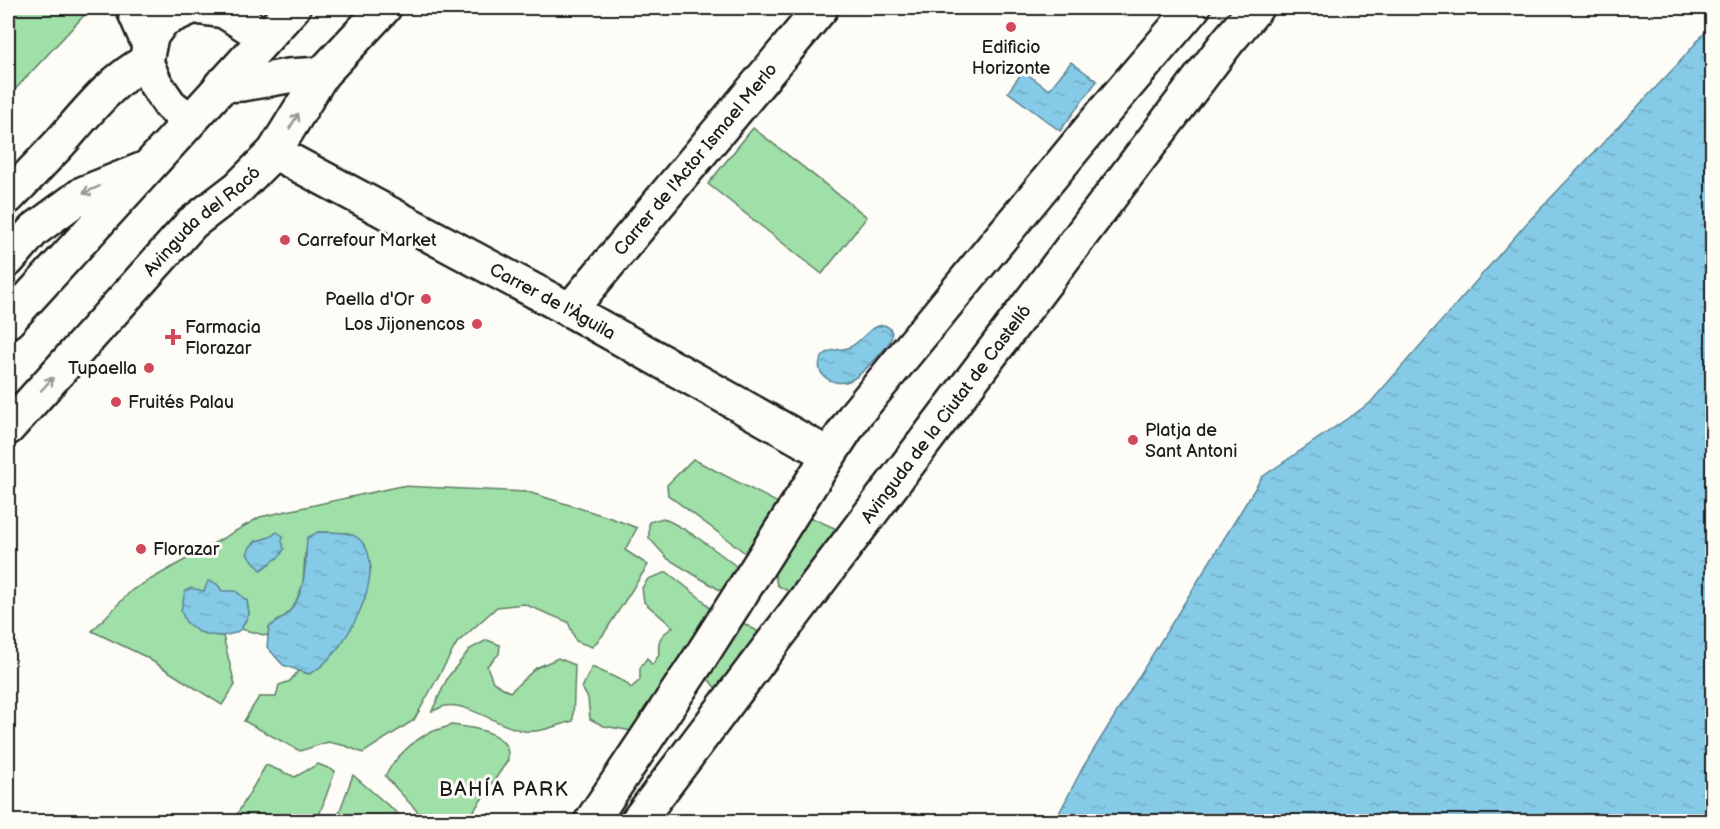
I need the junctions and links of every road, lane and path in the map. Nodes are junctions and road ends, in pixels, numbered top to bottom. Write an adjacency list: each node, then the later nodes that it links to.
1 (133, 8): 10 (street)
2 (190, 8): 10 (street)
3 (202, 8): 9 (street)
4 (293, 8): 9 (street)
5 (384, 8): 11 (street, Avinguda del Racó)
6 (821, 8): 18 (street, Carrer de l'Actor Ismael Merlo)
7 (1193, 8): 21 (street)
8 (1256, 8): 23 (street, Avinguda de la Ciutat de Castelló)
9 (266, 37): 12 (street)
10 (147, 53): 13 (street); 16 (street)
11 (322, 74): 12 (street); 14 (street, Avinguda del Racó, one-way to 11)
12 (220, 85): 13 (street)
13 (189, 120): 15 (street)
14 (274, 152): 18 (street, Carrer de l'Àguila); 20 (street, Avinguda del Racó, one-way to 14)
15 (146, 168): 17 (street, one-way to 17); 19 (street)
16 (8, 197)
17 (8, 260)
18 (570, 310): 21 (street, Carrer de l'Àguila)
19 (8, 321)
20 (8, 428)
21 (828, 455): 22 (street)
22 (591, 822)
23 (637, 822)

